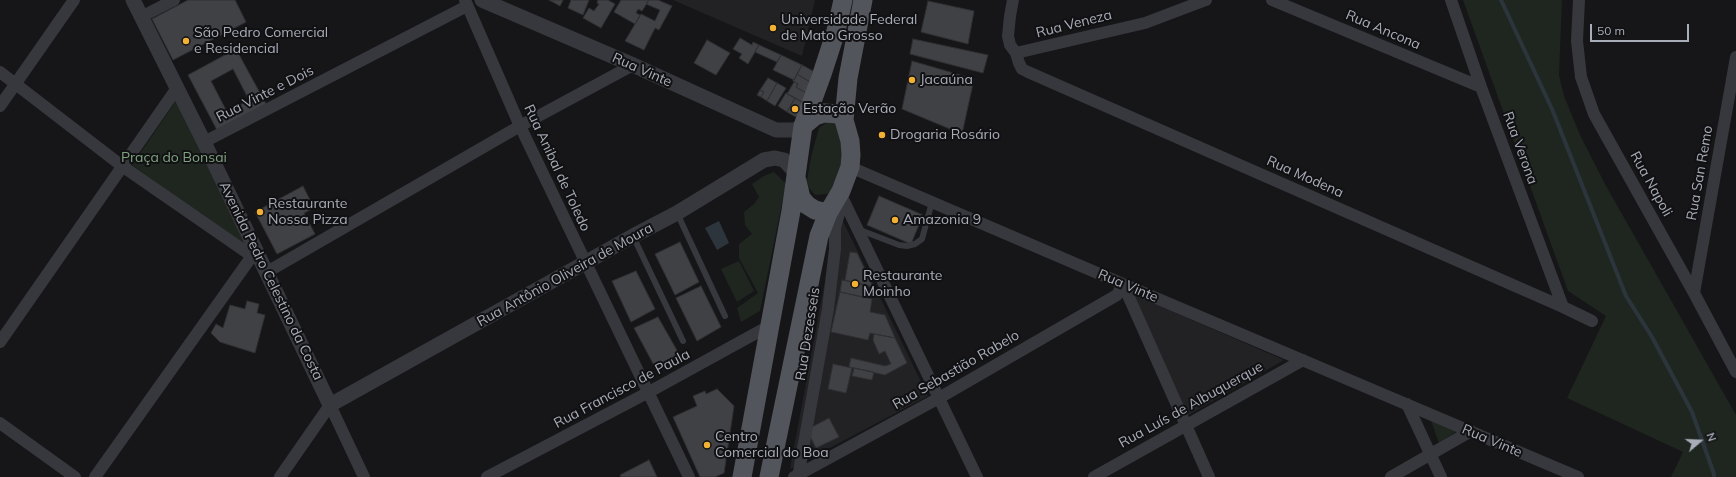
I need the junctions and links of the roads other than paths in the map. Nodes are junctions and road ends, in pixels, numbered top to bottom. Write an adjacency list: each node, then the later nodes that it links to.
1 (74, 0): 18 (street)
2 (133, 0): 13 (street, Avenida Pedro Celestino da Costa)
3 (174, 0): 13 (street)
4 (482, 0): 16 (street, Rua Vinte)
5 (843, 0): 24 (main road)
6 (863, 0): 22 (main road)
7 (1013, 0): 14 (street, Rua Modena)
8 (1206, 0): 14 (street, Rua Veneza)
9 (1272, 0): 19 (street, Rua Ancona)
10 (1451, 0): 19 (street, Rua Verona)
11 (1579, 0): 39 (street, Rua Napoli)
12 (466, 3): 23 (street, Rua Anibal de Toledo); 25 (street, Rua Vinte e Dois)
13 (141, 17): 20 (street, Avenida Pedro Celestino da Costa)
14 (1016, 52): 40 (street, Rua Modena)
15 (1736, 57): 39 (street, Rua San Remo)
16 (633, 66): 23 (street); 24 (street, Rua Vinte)
17 (0, 72): 18 (street)
18 (16, 84): 21 (street); 26 (street)
19 (1481, 87): 40 (street, Rua Verona)
20 (177, 88): 25 (street, Avenida Pedro Celestino da Costa); 26 (street)
21 (0, 106)
22 (844, 120): 24 (main road); 27 (main road)
23 (520, 126): 36 (street, Rua Anibal de Toledo); 37 (street)
24 (803, 126): 28 (main road)
25 (204, 142): 35 (street, Avenida Pedro Celestino da Costa)
26 (122, 166): 35 (street); 45 (street)
27 (850, 167): 29 (main road); 30 (street, Rua Vinte)
28 (796, 173): 31 (street, Rua Antônio Oliveira de Moura); 32 (main road); 43 (main road)
29 (842, 195): 32 (main road); 33 (street); 56 (street, Rua Dezesseis)
30 (932, 202): 33 (lane); 38 (street, Rua Vinte)
31 (677, 213): 34 (street, Rua Antônio Oliveira de Moura); 41 (lane)
32 (828, 213): 64 (main road)
33 (858, 230): 49 (street)
34 (633, 236): 36 (street, Rua Antônio Oliveira de Moura); 44 (lane)
35 (256, 257): 37 (street, Avenida Pedro Celestino da Costa); 58 (street)
36 (586, 263): 48 (street, Rua Anibal de Toledo); 51 (street, Rua Antônio Oliveira de Moura)
37 (267, 272): 51 (street, Avenida Pedro Celestino da Costa)
38 (1123, 284): 46 (street, Rua Vinte); 49 (street, Rua Sebastião Rabelo); 53 (street)
39 (1694, 293): 47 (street, Rua Napoli)
40 (1563, 306): 42 (street, Rua Modena)
41 (725, 316)
42 (1592, 321)
43 (770, 326): 48 (street, Rua Francisco de Paula); 63 (main road)
44 (683, 341)
45 (0, 342)
46 (1303, 360): 50 (street, Rua Vinte); 53 (street, Rua Luís de Albuquerque)
47 (1736, 372)
48 (649, 392): 61 (street, Rua Francisco de Paula); 62 (street, Rua Anibal de Toledo)
49 (939, 398): 56 (street, Rua Sebastião Rabelo); 65 (street)
50 (1407, 404): 54 (street, Rua Vinte); 55 (street)
51 (330, 405): 59 (street); 60 (street, Avenida Pedro Celestino da Costa)
52 (0, 423): 57 (street)
53 (1186, 425): 66 (street, Rua Luís de Albuquerque); 67 (street)
54 (1471, 431): 55 (street); 70 (street, Rua Vinte)
55 (1430, 454): 68 (street); 69 (street)
56 (797, 476)
57 (75, 477)
58 (95, 477)
59 (280, 477)
60 (364, 477)
61 (488, 477)
62 (690, 477)
63 (742, 477)
64 (770, 477)
65 (977, 477)
66 (1094, 477)
67 (1209, 477)
68 (1391, 477)
69 (1441, 477)
70 (1578, 477)

